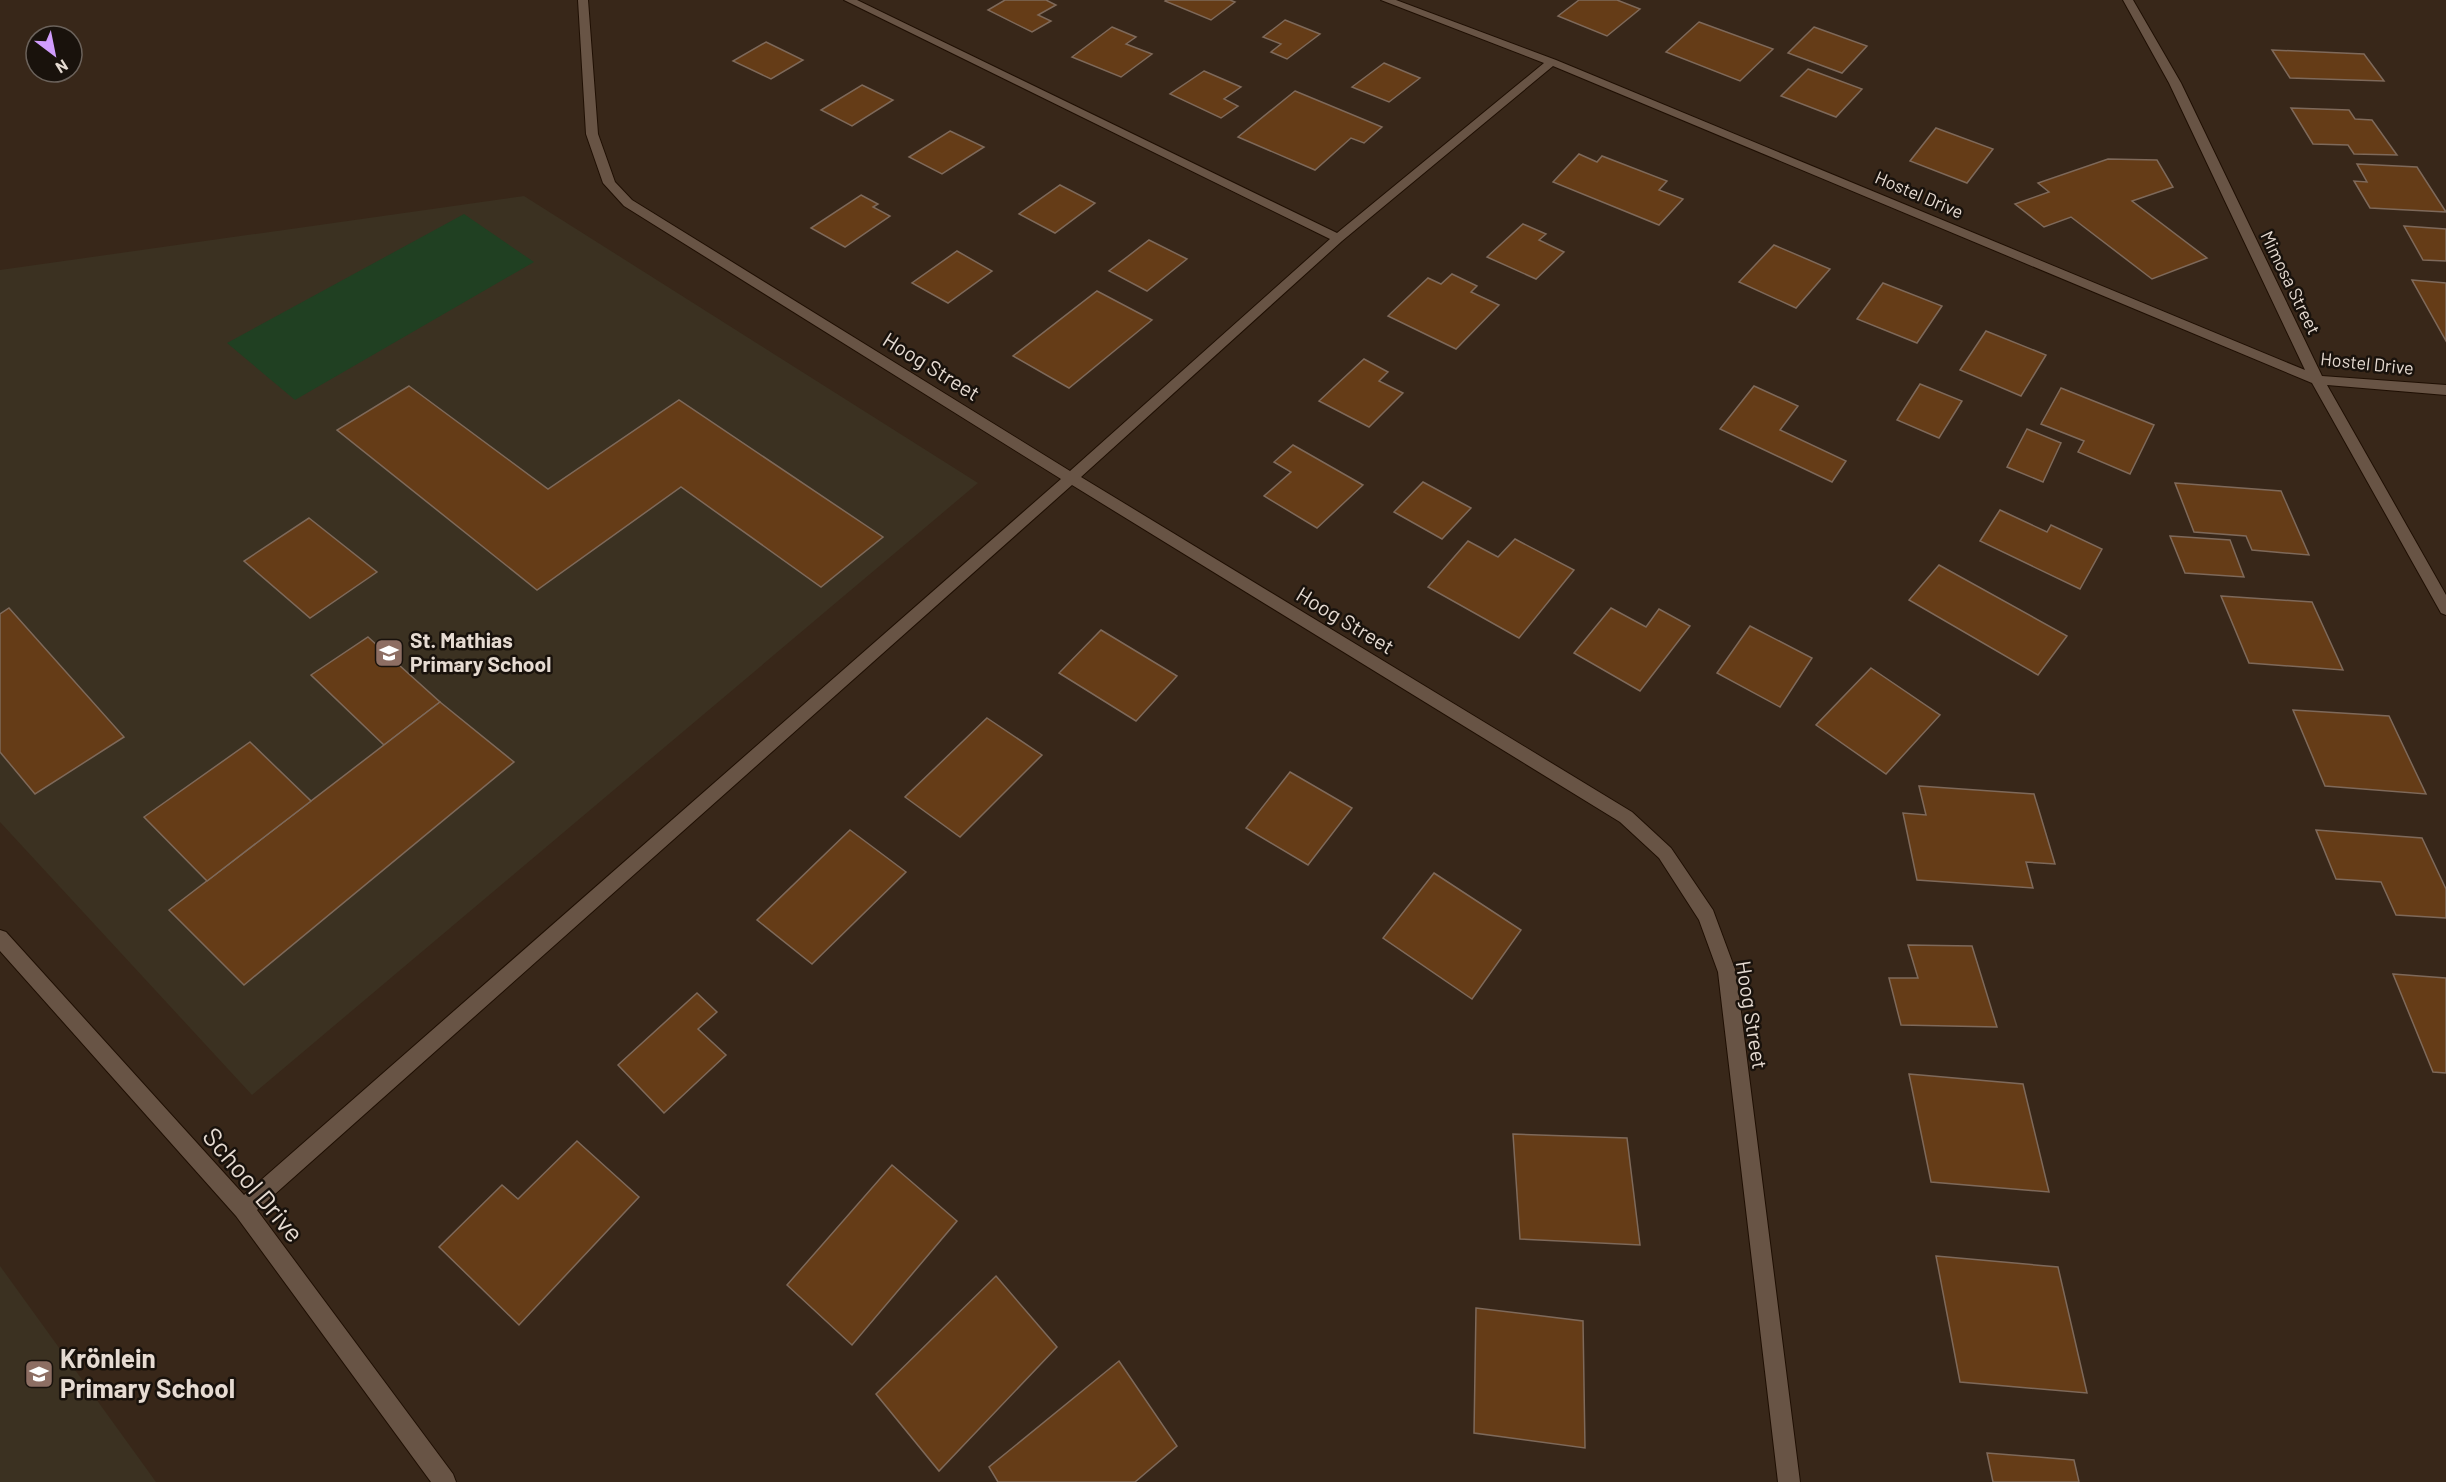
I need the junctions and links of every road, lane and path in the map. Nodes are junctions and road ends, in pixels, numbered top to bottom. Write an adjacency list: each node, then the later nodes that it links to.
1 (583, 0): 9 (street, Hoog Street)
2 (849, 0): 6 (street)
3 (1386, 0): 5 (street, Hostel Drive)
4 (2128, 0): 7 (street, Mimosa Street)
5 (1552, 62): 6 (street); 7 (street, Hostel Drive)
6 (1338, 238): 9 (street)
7 (2317, 380): 8 (street, Hostel Drive); 10 (street, Mimosa Street)
8 (2446, 390)
9 (1071, 478): 12 (street); 14 (street, Hoog Street)
10 (2446, 609)
11 (0, 938): 12 (street, School Drive)
12 (243, 1209): 13 (street, School Drive)
13 (445, 1482)
14 (1789, 1482)

